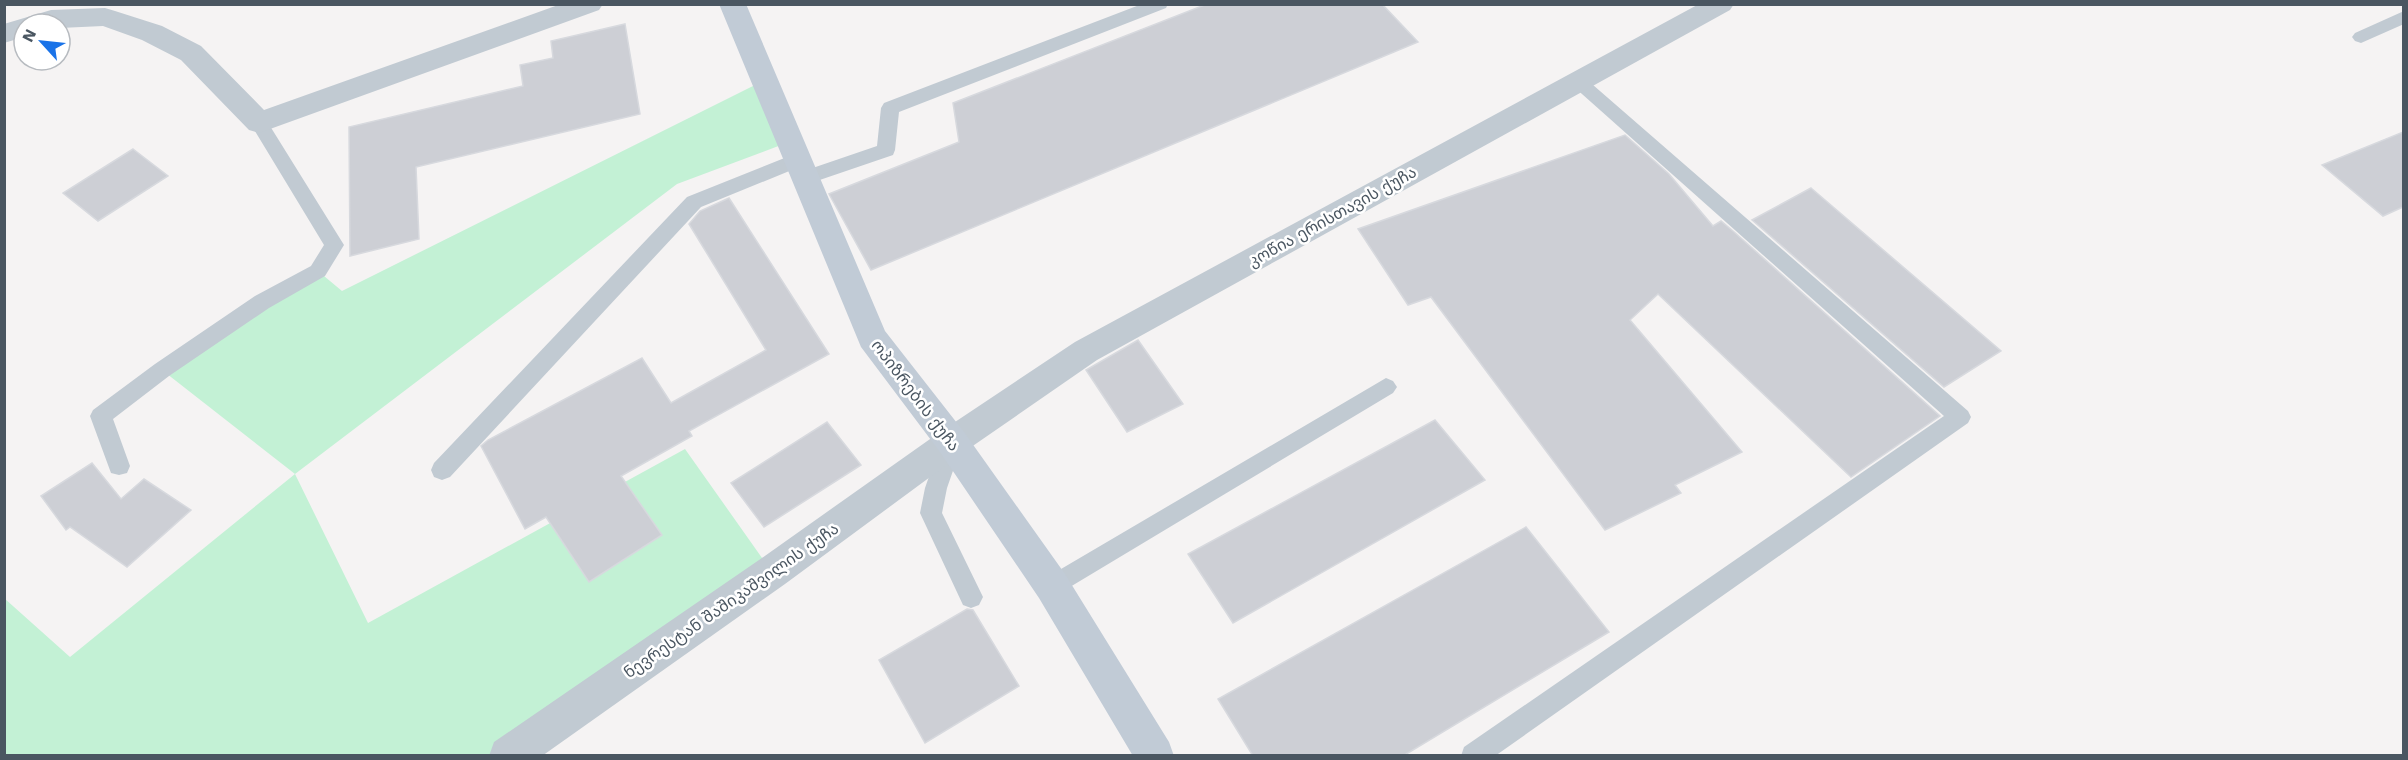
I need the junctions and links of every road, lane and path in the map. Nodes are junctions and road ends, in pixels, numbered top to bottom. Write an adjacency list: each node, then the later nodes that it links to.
1 (590, 4): 9 (street)
2 (732, 4): 10 (street, ოპიზრების ქუჩა)
3 (1160, 4): 10 (lane)
4 (1721, 4): 8 (street, კოწია ერისთავის ქუჩა)
5 (2403, 17): 7 (lane)
6 (72, 18): 9 (street)
7 (2361, 37)
8 (1579, 82): 12 (street, კოწია ერისთავის ქუჩა); 19 (lane)
9 (260, 123): 13 (lane)
10 (801, 169): 12 (street, ოპიზრების ქუჩა); 14 (lane)
11 (1386, 387): 15 (lane)
12 (952, 442): 15 (street, ოპიზრების ქუჩა); 16 (lane); 17 (street, ნევრესტან შაშიკაშვილის ქუჩა)
13 (119, 466)
14 (441, 470)
15 (1052, 586): 18 (street, ოპიზრების ქუჩა)
16 (971, 597)
17 (508, 756)
18 (1155, 756)
19 (1473, 756)

